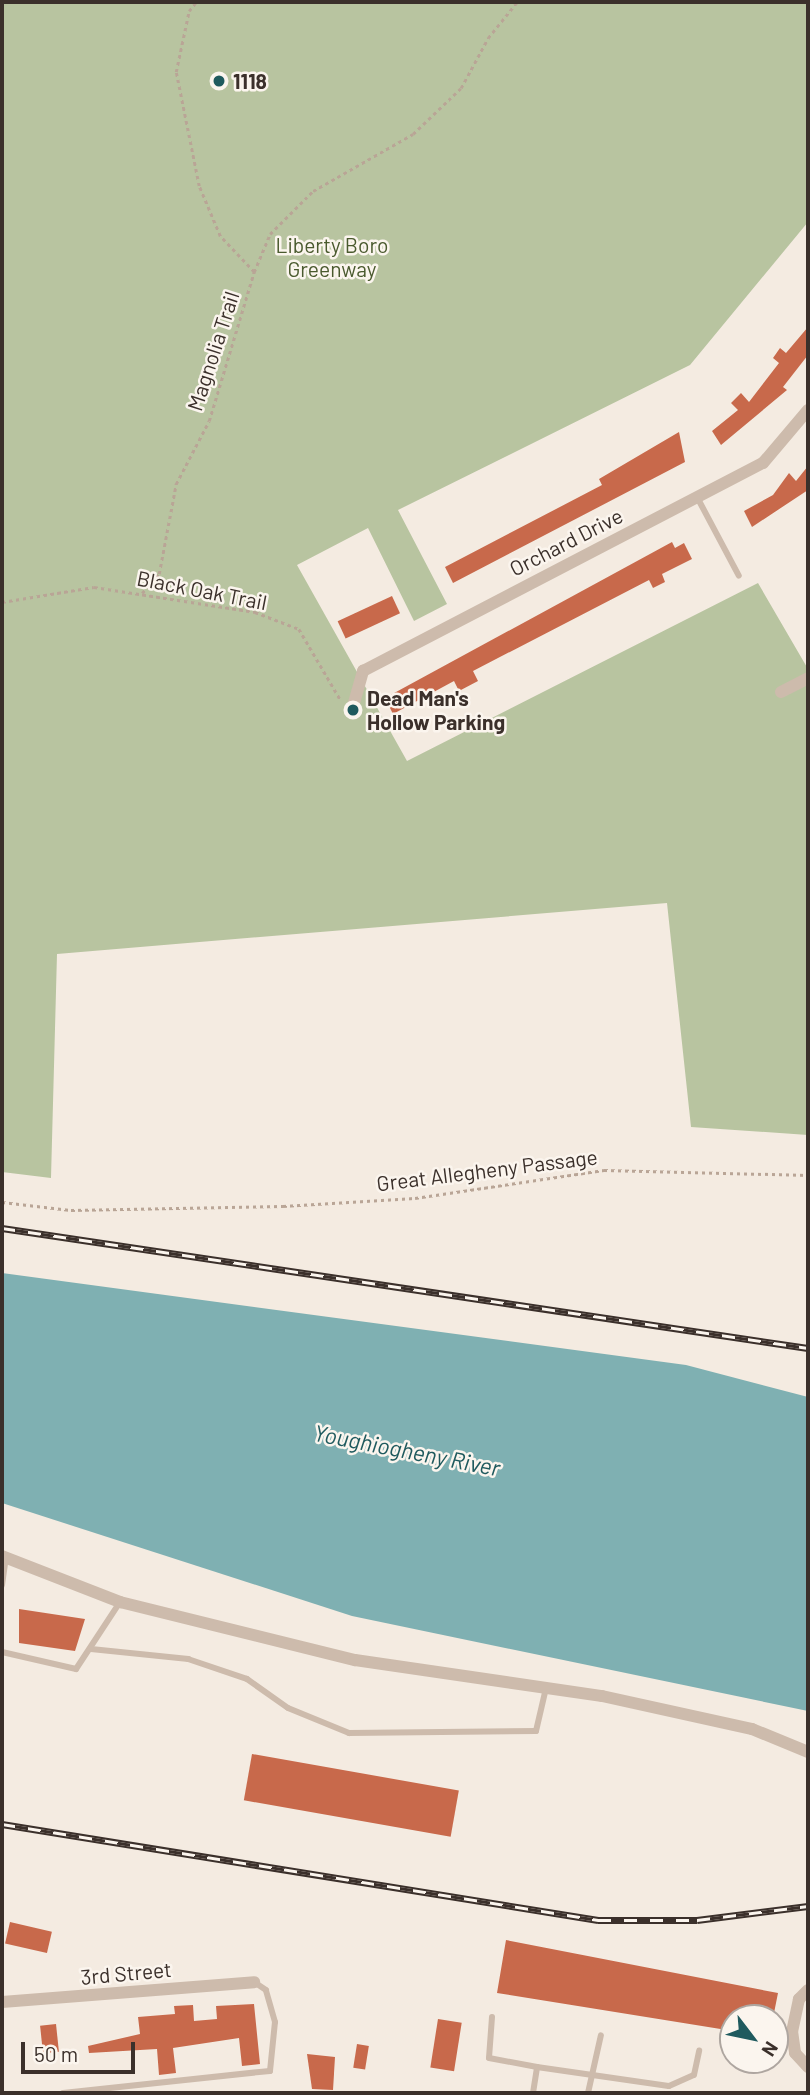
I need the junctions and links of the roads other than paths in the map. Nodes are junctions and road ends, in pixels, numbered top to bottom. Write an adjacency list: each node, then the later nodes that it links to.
1 (808, 410): 2 (street, Orchard Drive)
2 (697, 497): 3 (lane); 6 (street, Orchard Drive)
3 (739, 576)
4 (808, 678): 5 (street)
5 (781, 692)
6 (352, 710)
7 (4, 1557): 8 (lane); 9 (street)
8 (2, 1585)
9 (120, 1602): 10 (lane); 12 (street)
10 (91, 1649): 11 (lane); 12 (lane)
11 (2, 1652)
12 (546, 1688): 13 (street)
13 (808, 1752)
14 (254, 1982): 16 (street, 3rd Street); 23 (lane)
15 (808, 1990): 21 (street)
16 (2, 2002)
17 (492, 2017): 20 (lane)
18 (601, 2035): 22 (lane)
19 (699, 2051): 22 (lane)
20 (537, 2067): 22 (lane); 24 (lane)
21 (808, 2067)
22 (592, 2075): 25 (lane)
23 (63, 2093)
24 (533, 2093)
25 (588, 2093)

